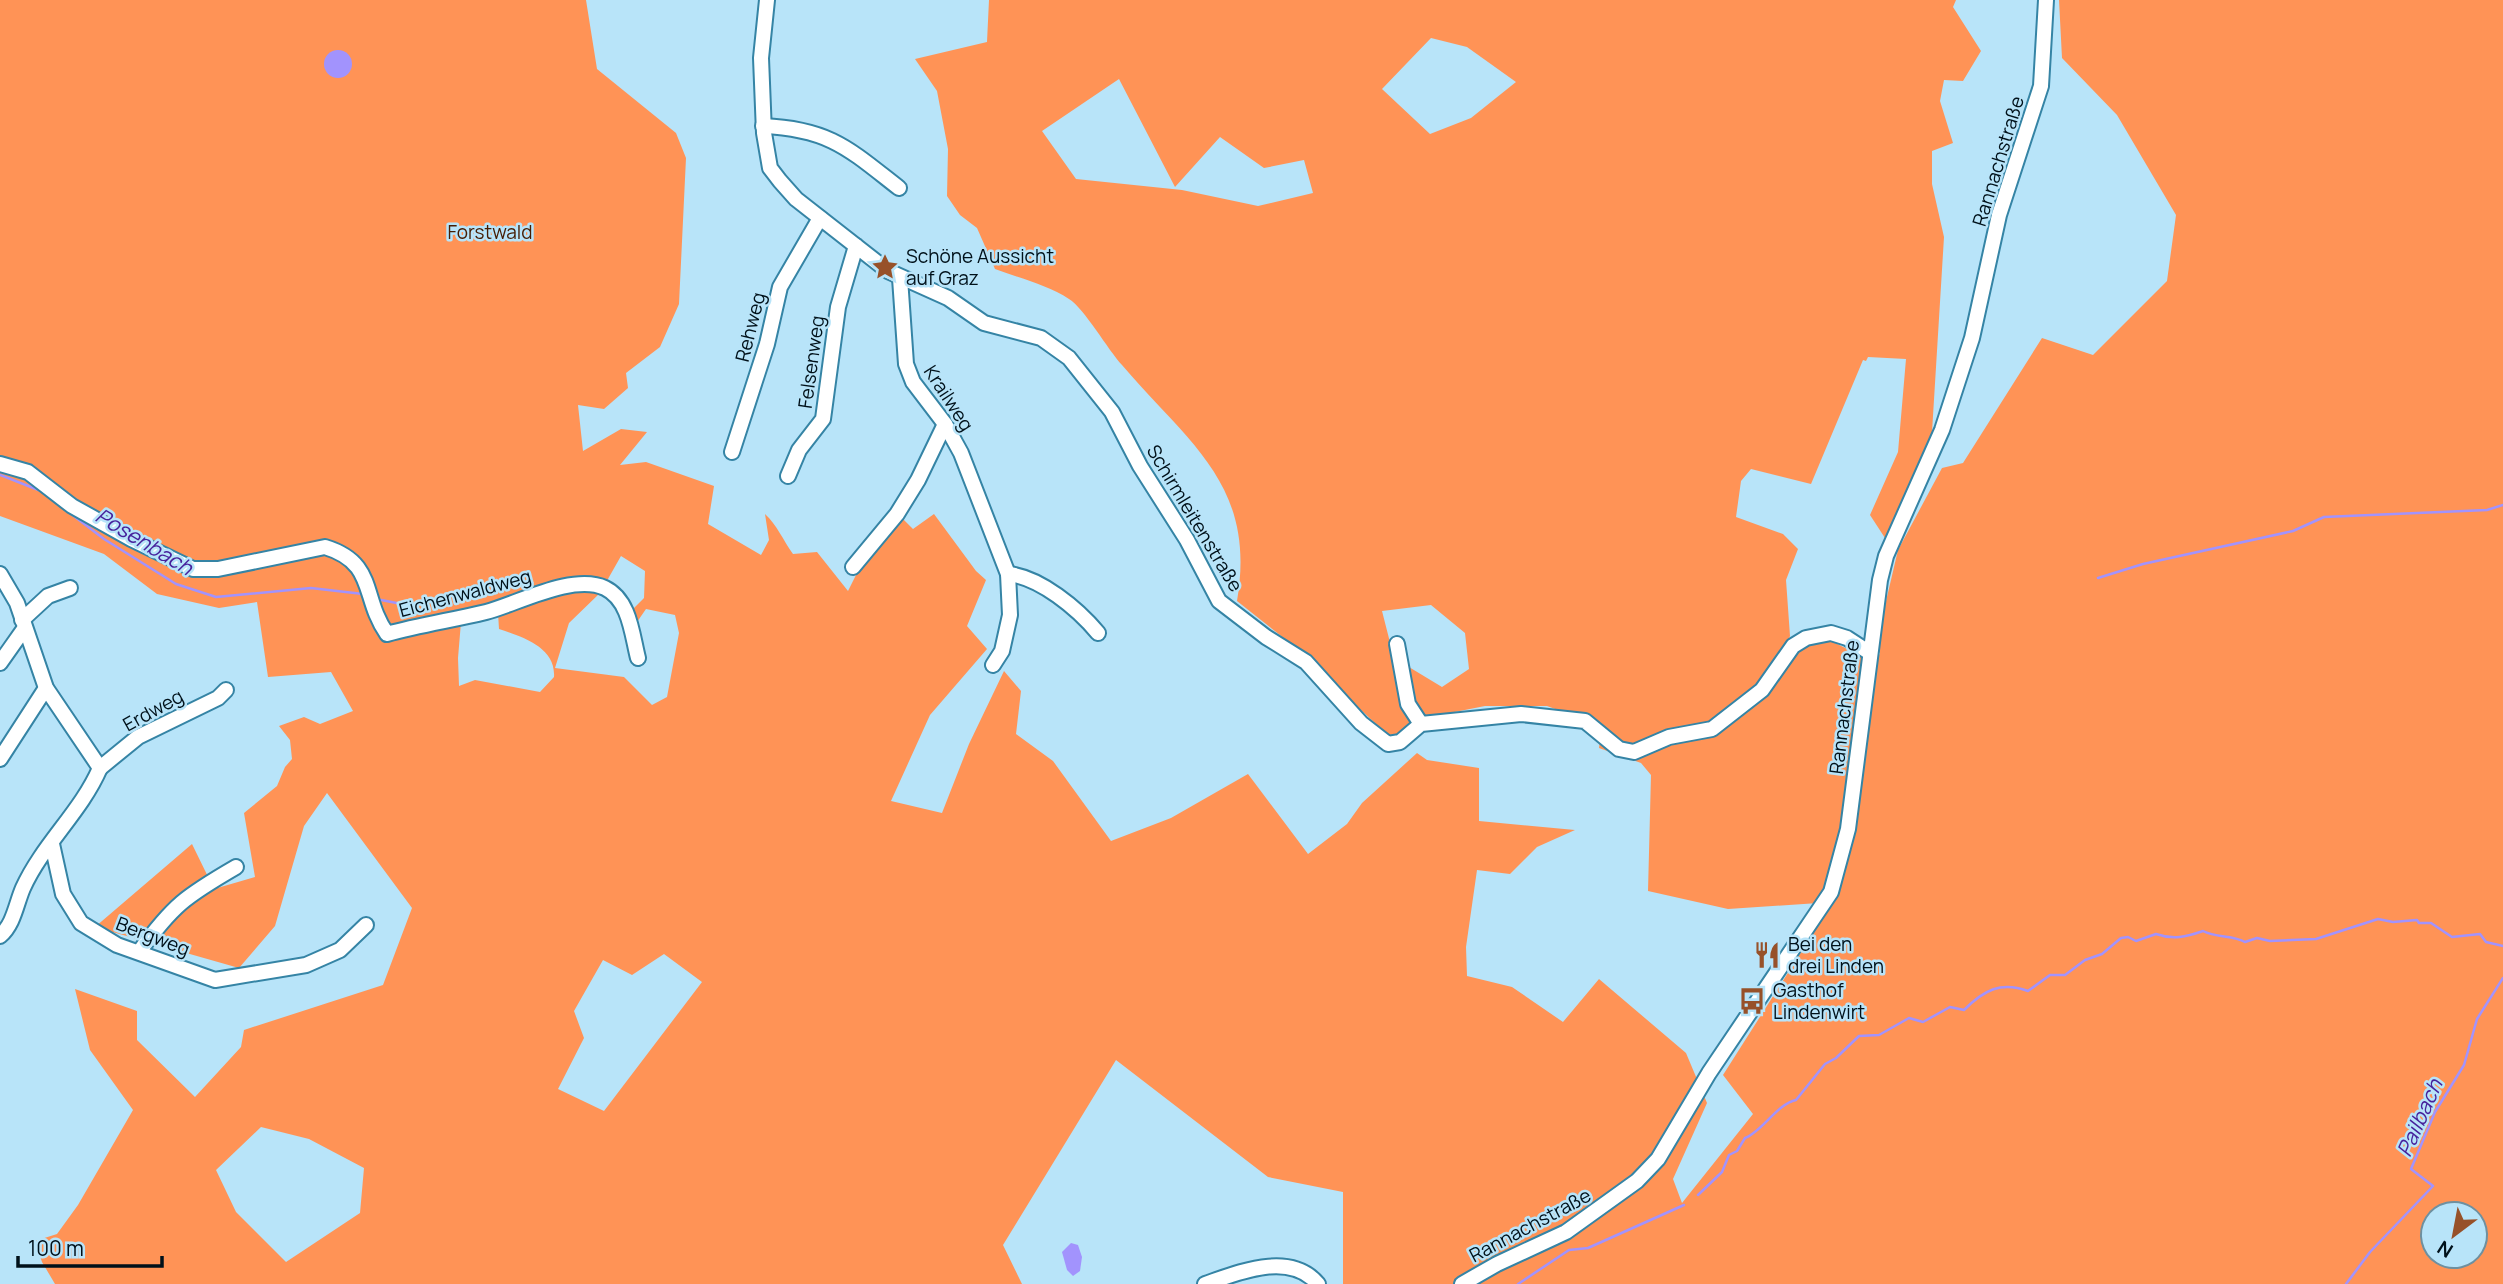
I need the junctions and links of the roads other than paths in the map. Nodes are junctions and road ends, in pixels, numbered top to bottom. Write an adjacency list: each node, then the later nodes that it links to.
1 (767, 0): 3 (street, Schirmleitenstraße)
2 (2046, 0): 19 (street, Rannachstraße)
3 (763, 126): 4 (street); 5 (street, Schirmleitenstraße)
4 (899, 188)
5 (820, 218): 6 (street, Schirmleitenstraße); 9 (street, Rehweg)
6 (856, 246): 7 (street, Schirmleitenstraße); 11 (street, Felsenweg)
7 (900, 278): 8 (street, Krailweg); 25 (street, Schirmleitenstraße)
8 (946, 424): 12 (street); 14 (street, Krailweg)
9 (732, 452)
10 (0, 464): 20 (street, Eichenwaldweg)
11 (788, 477)
12 (853, 567)
13 (0, 573): 16 (street)
14 (1007, 574): 17 (street); 22 (street, Krailweg)
15 (71, 588): 16 (street)
16 (23, 625): 21 (street); 23 (street)
17 (1098, 633)
18 (1397, 644): 25 (street)
19 (1870, 653): 25 (street, Schirmleitenstraße); 35 (street, Rannachstraße)
20 (638, 658)
21 (0, 663)
22 (993, 664)
23 (46, 688): 26 (street); 27 (street)
24 (226, 690): 27 (street, Erdweg)
25 (1421, 724)
26 (0, 760)
27 (100, 768): 28 (street)
28 (52, 844): 31 (street); 32 (street, Bergweg)
29 (236, 867): 32 (street)
30 (366, 925): 32 (street, Bergweg)
31 (0, 936)
32 (139, 952)
33 (1205, 1284): 34 (street)
34 (1318, 1284)
35 (1462, 1284)

